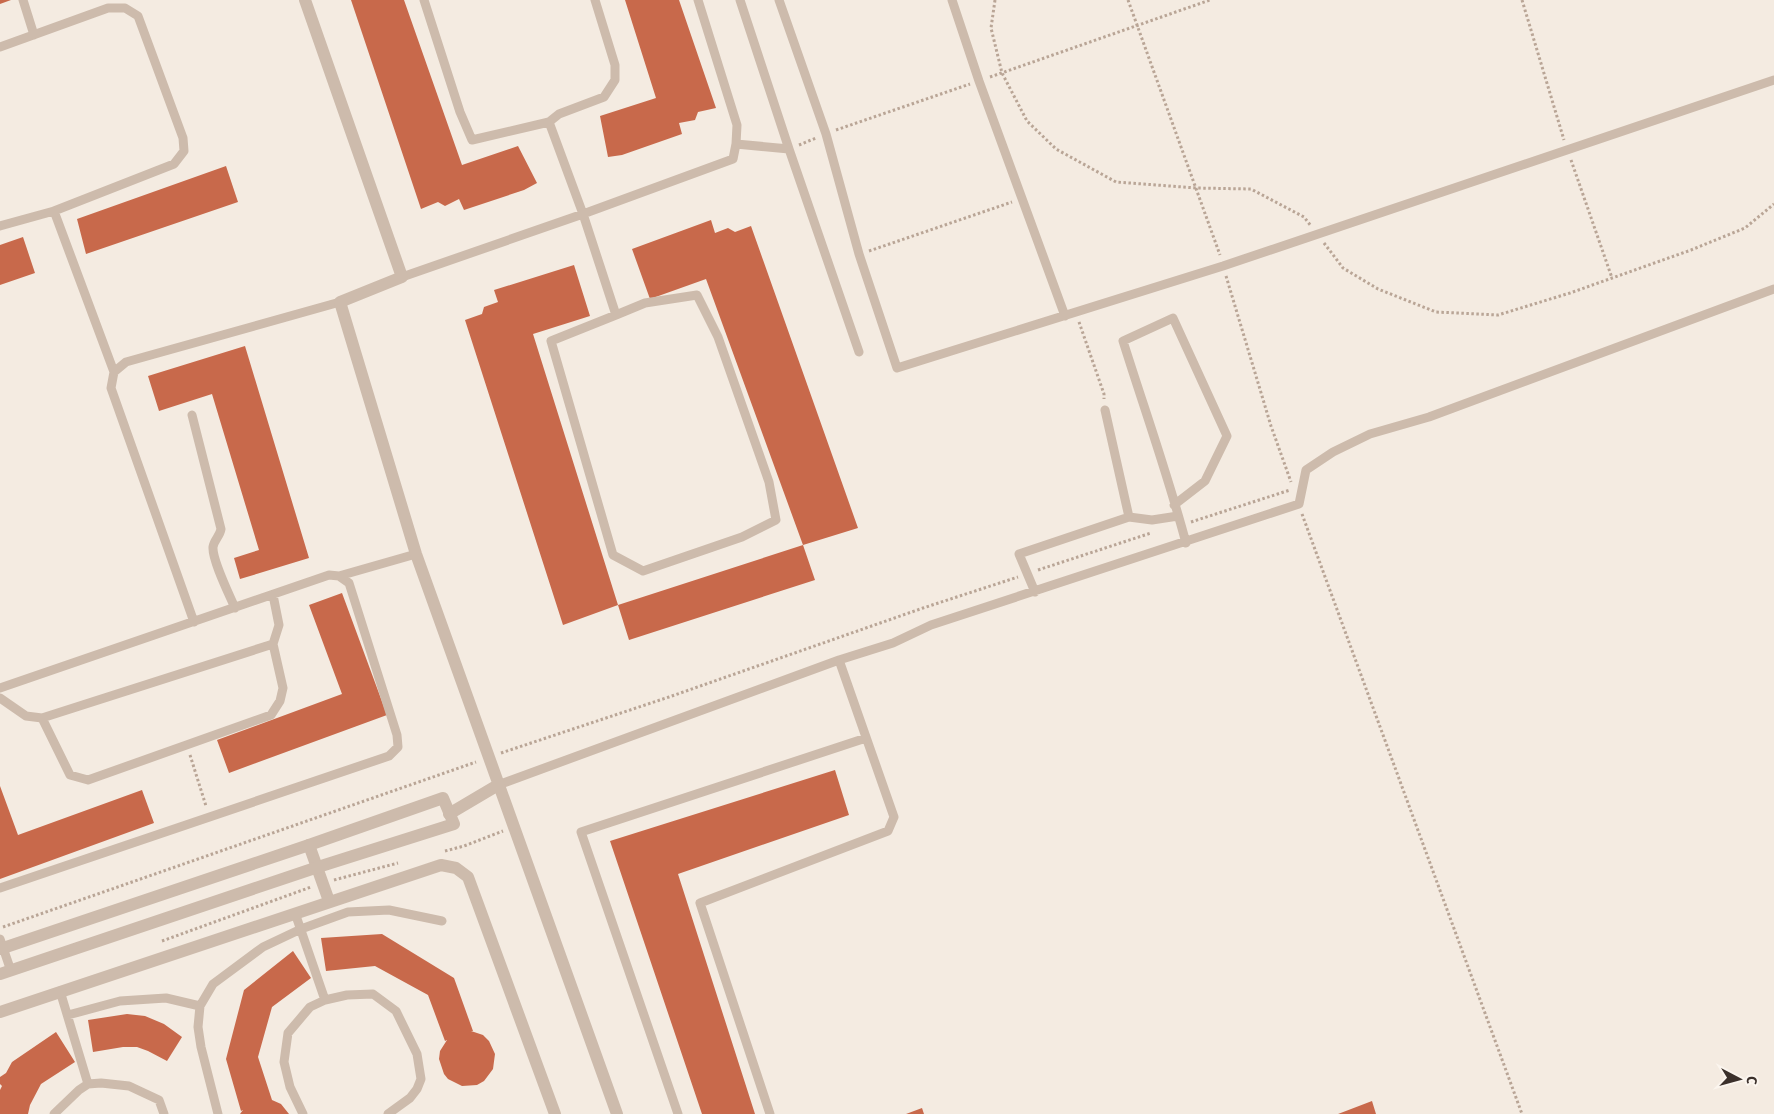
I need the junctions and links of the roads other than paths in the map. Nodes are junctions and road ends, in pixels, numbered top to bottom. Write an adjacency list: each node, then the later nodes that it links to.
1 (24, 0): 9 (lane)
2 (305, 0): 18 (street)
3 (424, 0): 12 (lane)
4 (595, 0): 12 (lane)
5 (698, 0): 13 (lane)
6 (740, 0): 14 (lane)
7 (779, 0): 22 (lane)
8 (952, 0): 22 (lane)
9 (34, 35): 10 (lane); 15 (lane)
10 (0, 47)
11 (1774, 80): 22 (lane)
12 (549, 122): 16 (lane)
13 (736, 144): 14 (lane); 16 (lane)
14 (789, 149): 23 (lane)
15 (54, 210): 17 (lane); 24 (lane)
16 (583, 214): 18 (lane); 21 (lane)
17 (0, 226)
18 (402, 277): 20 (street)
19 (1774, 289): 30 (lane)
20 (340, 302): 24 (lane); 31 (street)
21 (616, 315): 21 (lane)
22 (1064, 316)
23 (859, 352)
24 (114, 372): 36 (lane)
25 (1105, 410): 29 (lane)
26 (192, 415): 35 (lane)
27 (1174, 505): 27 (lane); 28 (lane)
28 (1178, 516): 29 (lane); 30 (lane)
29 (1129, 517): 33 (lane)
30 (1186, 543): 33 (lane)
31 (416, 554): 32 (lane); 43 (street)
32 (339, 576): 34 (lane); 47 (lane)
33 (1035, 592): 38 (lane)
34 (273, 594): 35 (lane); 37 (lane)
35 (235, 608): 36 (lane)
36 (194, 622): 39 (lane)
37 (273, 644): 41 (lane); 41 (lane)
38 (839, 660): 42 (lane); 43 (lane)
39 (0, 688)
40 (0, 698): 41 (lane)
41 (42, 718)
42 (866, 738): 67 (lane); 68 (lane)
43 (498, 785): 44 (street); 66 (street)
44 (448, 814): 45 (street); 46 (street)
45 (309, 846): 46 (street); 52 (street)
46 (318, 867): 48 (street); 53 (street)
47 (0, 888)
48 (329, 901): 49 (street); 65 (street)
49 (295, 913): 51 (lane); 54 (street)
50 (442, 921): 51 (lane)
51 (301, 929): 55 (lane); 56 (lane)
52 (1, 945): 53 (lane)
53 (5, 972)
54 (60, 991): 57 (street); 58 (lane)
55 (325, 1000): 63 (lane); 64 (lane)
56 (200, 1006): 58 (lane); 62 (lane)
57 (0, 1012)
58 (68, 1015): 59 (lane)
59 (88, 1084): 60 (lane); 61 (lane)
60 (54, 1114)
61 (164, 1114)
62 (218, 1114)
63 (303, 1114)
64 (388, 1114)
65 (554, 1114)
66 (617, 1114)
67 (678, 1114)
68 (770, 1114)

